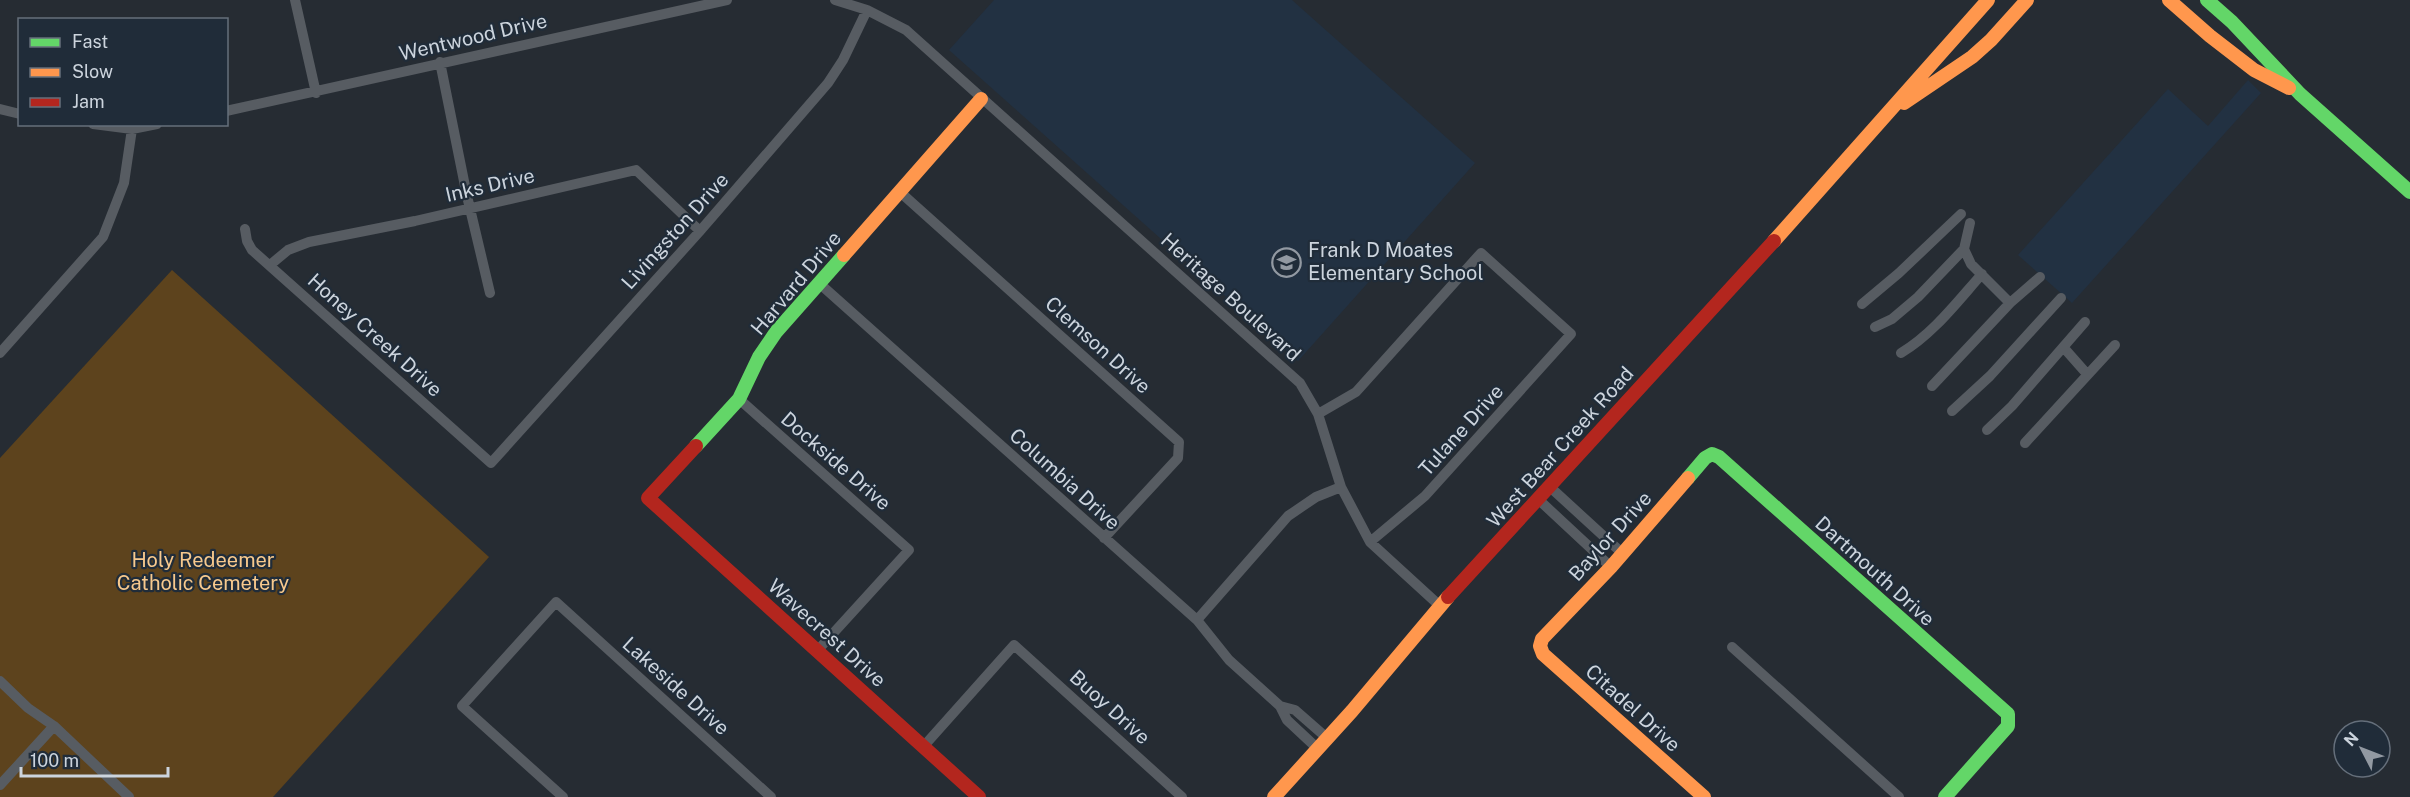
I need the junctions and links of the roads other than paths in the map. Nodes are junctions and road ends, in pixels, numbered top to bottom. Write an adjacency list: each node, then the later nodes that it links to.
1 (295, 0): 10 (street)
2 (727, 0): 9 (street, Wentwood Drive)
3 (835, 0): 8 (street)
4 (1988, 0): 16 (street, West Bear Creek Road)
5 (2027, 0): 16 (street, West Bear Creek Road)
6 (2169, 0): 11 (street)
7 (2207, 0): 11 (street)
8 (867, 10): 12 (street, Heritage Boulevard); 26 (street, Livingston Drive)
9 (440, 62): 10 (street, Wentwood Drive); 22 (street)
10 (316, 93): 14 (street, Wentwood Drive)
11 (2300, 94): 21 (street)
12 (981, 99): 20 (street, Harvard Drive); 46 (street, Heritage Boulevard)
13 (0, 109): 15 (street)
14 (228, 111)
15 (18, 114)
16 (1878, 124): 52 (street, West Bear Creek Road)
17 (109, 126): 19 (street)
18 (147, 126): 19 (street)
19 (132, 129): 40 (street)
20 (900, 192): 31 (street, Harvard Drive); 55 (street, Clemson Drive)
21 (2410, 192)
22 (470, 208): 26 (street, Inks Drive); 28 (street, Inks Drive); 32 (street)
23 (1961, 214): 35 (street)
24 (1970, 223): 27 (street)
25 (245, 229): 28 (street, Honey Creek Drive)
26 (700, 231): 50 (street, Livingston Drive)
27 (1964, 249): 29 (street); 37 (street)
28 (270, 265): 50 (street, Honey Creek Drive)
29 (1982, 274): 34 (street); 41 (street)
30 (2040, 277): 34 (street)
31 (820, 284): 44 (street, Harvard Drive); 55 (street, Columbia Drive)
32 (490, 293)
33 (2061, 298): 45 (street)
34 (2010, 303): 43 (street)
35 (1862, 304)
36 (2085, 322): 39 (street)
37 (1875, 327)
38 (2115, 345): 42 (street)
39 (2064, 348): 42 (street); 47 (street)
40 (0, 353)
41 (1901, 353)
42 (2087, 374): 48 (street)
43 (1932, 386)
44 (739, 399): 53 (street, Harvard Drive); 63 (street, Dockside Drive)
45 (1952, 411)
46 (1318, 414): 51 (street, Heritage Boulevard); 56 (street, Tulane Drive)
47 (1987, 430)
48 (2025, 443)
49 (1712, 454): 57 (street, Baylor Drive); 79 (street, Dartmouth Drive)
50 (491, 463)
51 (1341, 487): 56 (street, Heritage Boulevard); 60 (street)
52 (1550, 487): 54 (street, West Bear Creek Road); 57 (street)
53 (648, 498): 63 (street, Wavecrest Drive)
54 (1539, 500): 58 (street); 59 (street, West Bear Creek Road)
55 (1104, 538): 60 (street, Columbia Drive)
56 (1370, 542): 59 (street, Heritage Boulevard)
57 (1622, 553): 58 (street, Baylor Drive)
58 (1611, 567): 61 (street, Baylor Drive)
59 (1440, 606): 67 (street, West Bear Creek Road)
60 (1197, 620): 65 (street, Columbia Drive)
61 (1540, 646): 77 (street, Citadel Drive)
62 (1732, 647): 78 (street)
63 (817, 651): 68 (street, Wavecrest Drive)
64 (0, 681): 66 (street)
65 (1280, 706): 67 (street, Columbia Drive); 69 (street, Columbia Drive)
66 (54, 726): 70 (street); 71 (street)
67 (1327, 738): 69 (street, West Bear Creek Road)
68 (923, 747): 74 (street, Wavecrest Drive); 75 (street, Buoy Drive)
69 (1318, 749): 76 (street, West Bear Creek Road)
70 (0, 785)
71 (129, 797)
72 (563, 797): 73 (street, Lakeside Drive)
73 (771, 797)
74 (979, 797)
75 (1182, 797)
76 (1274, 797)
77 (1704, 797)
78 (1899, 797)
79 (1945, 797)

